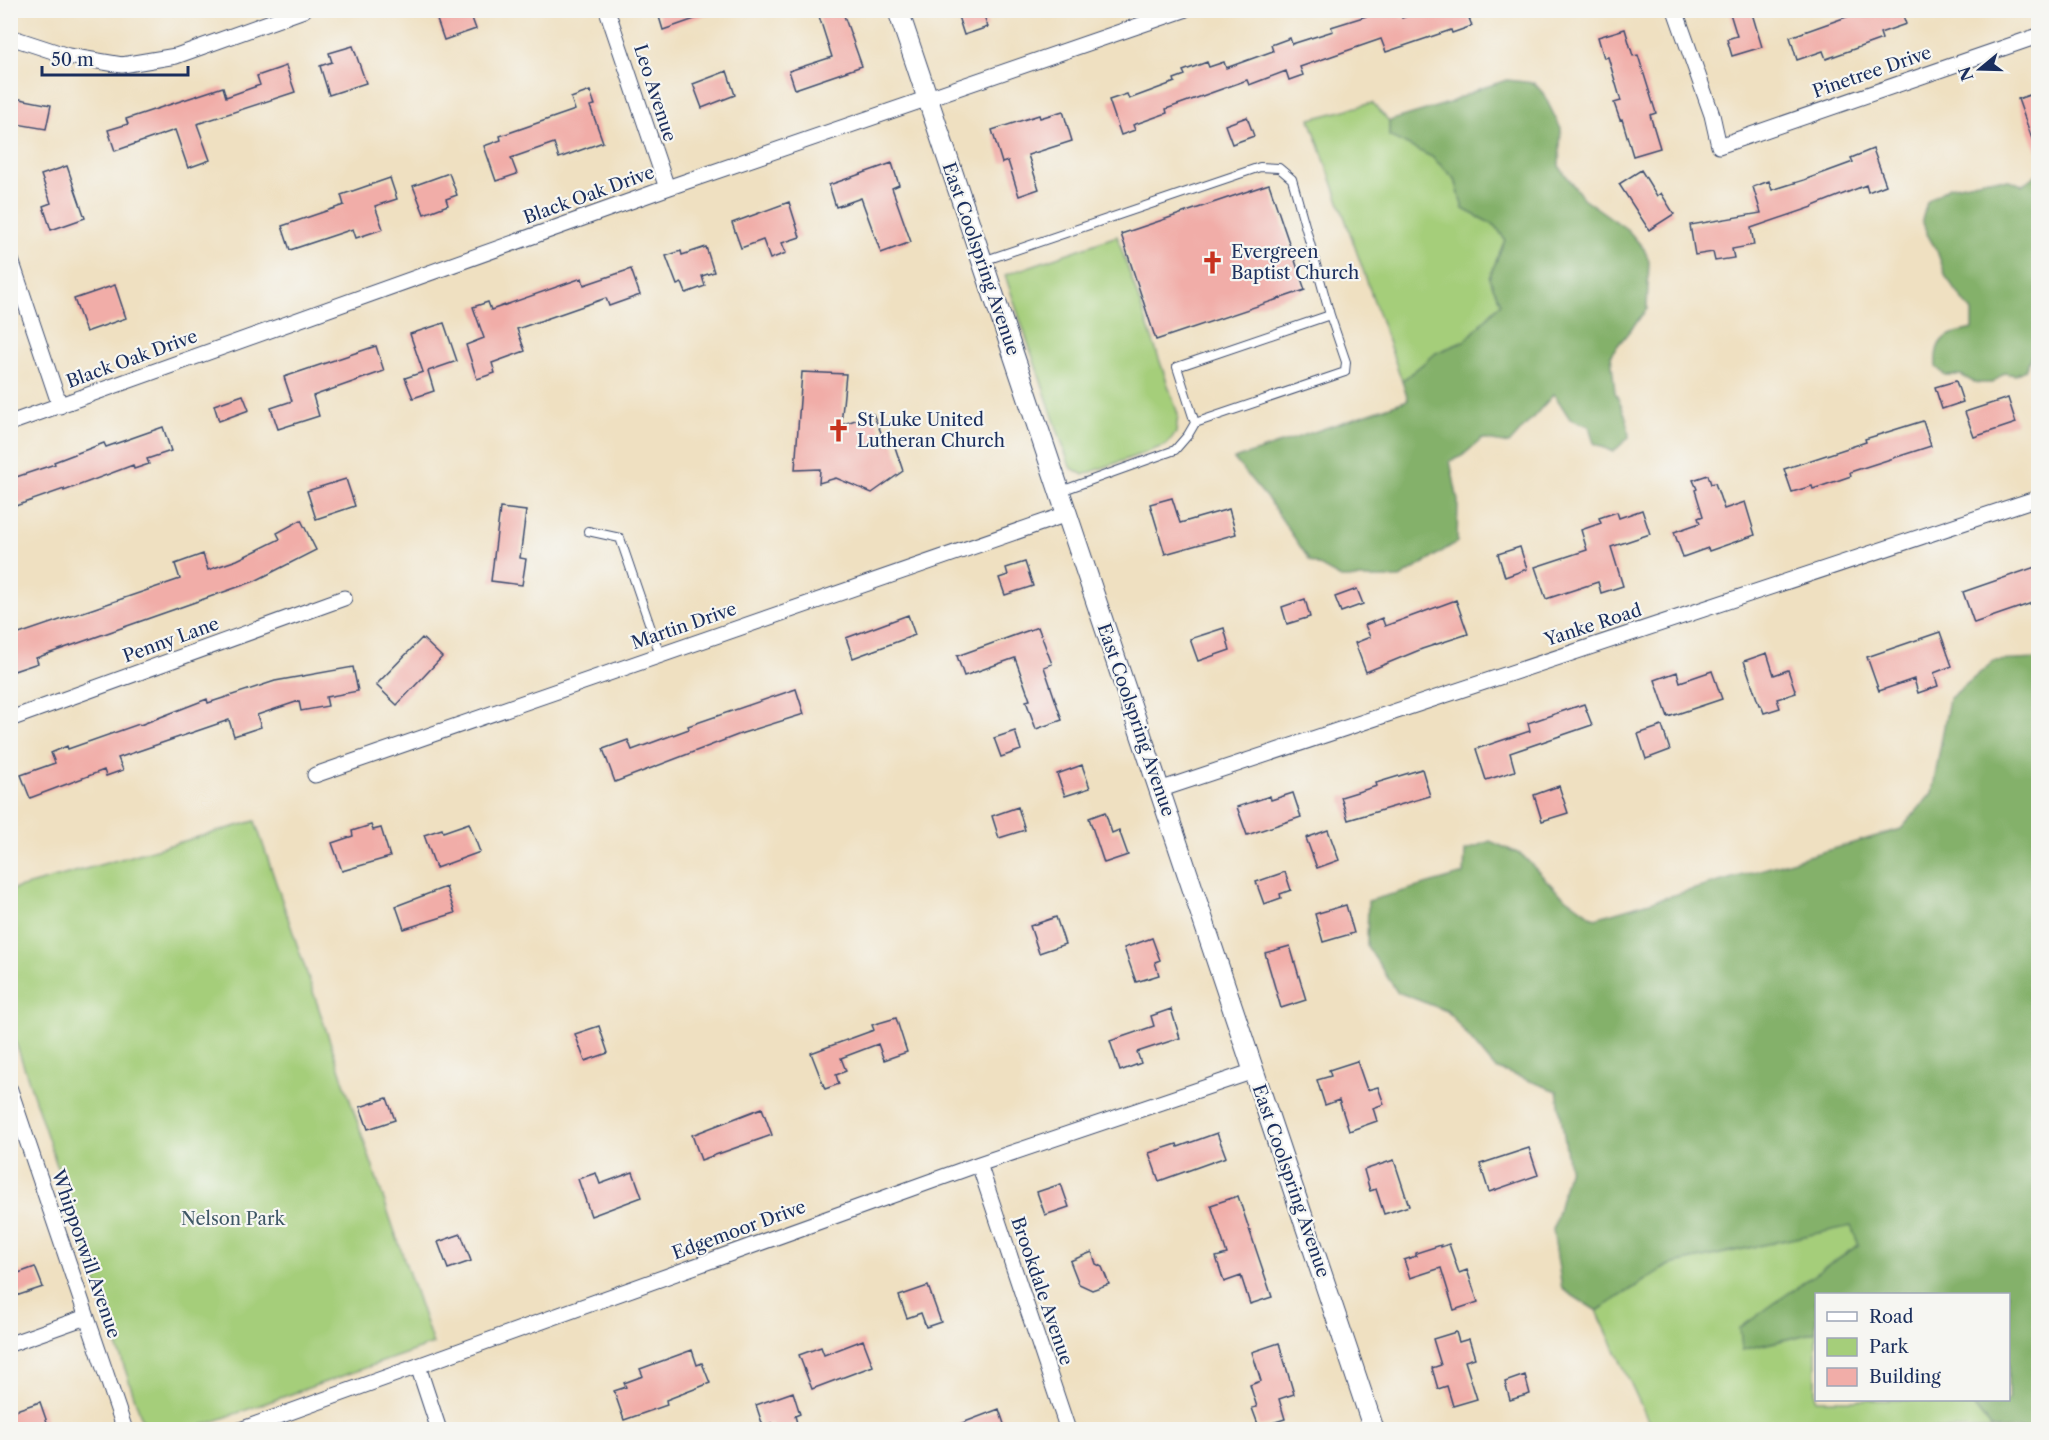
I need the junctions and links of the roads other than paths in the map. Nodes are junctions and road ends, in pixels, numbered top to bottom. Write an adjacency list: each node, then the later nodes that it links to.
1 (304, 10): 7 (street)
2 (607, 10): 9 (street, Leo Avenue)
3 (898, 10): 8 (street, East Coolspring Avenue)
4 (1184, 10): 8 (street, Black Oak Drive)
5 (1675, 10): 6 (street, Pinetree Drive)
6 (2038, 36)
7 (10, 37)
8 (927, 97): 9 (street, Black Oak Drive); 11 (street, East Coolspring Avenue)
9 (667, 188): 13 (street, Black Oak Drive)
10 (10, 257): 13 (street)
11 (982, 261): 12 (lane); 16 (street, East Coolspring Avenue)
12 (1330, 315): 15 (lane); 15 (lane)
13 (60, 406): 14 (street, Black Oak Drive)
14 (10, 423)
15 (1195, 423): 16 (lane)
16 (1060, 492): 18 (street, East Coolspring Avenue)
17 (2038, 498): 24 (street, Yanke Road)
18 (1067, 514): 21 (street, Martin Drive); 24 (street, East Coolspring Avenue)
19 (588, 531): 21 (lane)
20 (344, 598): 22 (street, Penny Lane)
21 (660, 655): 23 (street, Martin Drive)
22 (10, 719)
23 (315, 774)
24 (1159, 790): 25 (street, East Coolspring Avenue)
25 (1254, 1071): 27 (street, Edgemoor Drive); 35 (street, East Coolspring Avenue)
26 (10, 1090): 28 (street, Whipporwill Avenue)
27 (979, 1164): 30 (street, Edgemoor Drive); 34 (street, Brookdale Avenue)
28 (86, 1317): 29 (street); 31 (street, Whipporwill Avenue)
29 (10, 1344)
30 (418, 1366): 32 (street, Edgemoor Drive); 33 (street)
31 (125, 1430)
32 (240, 1430)
33 (439, 1430)
34 (1068, 1430)
35 (1374, 1430)

